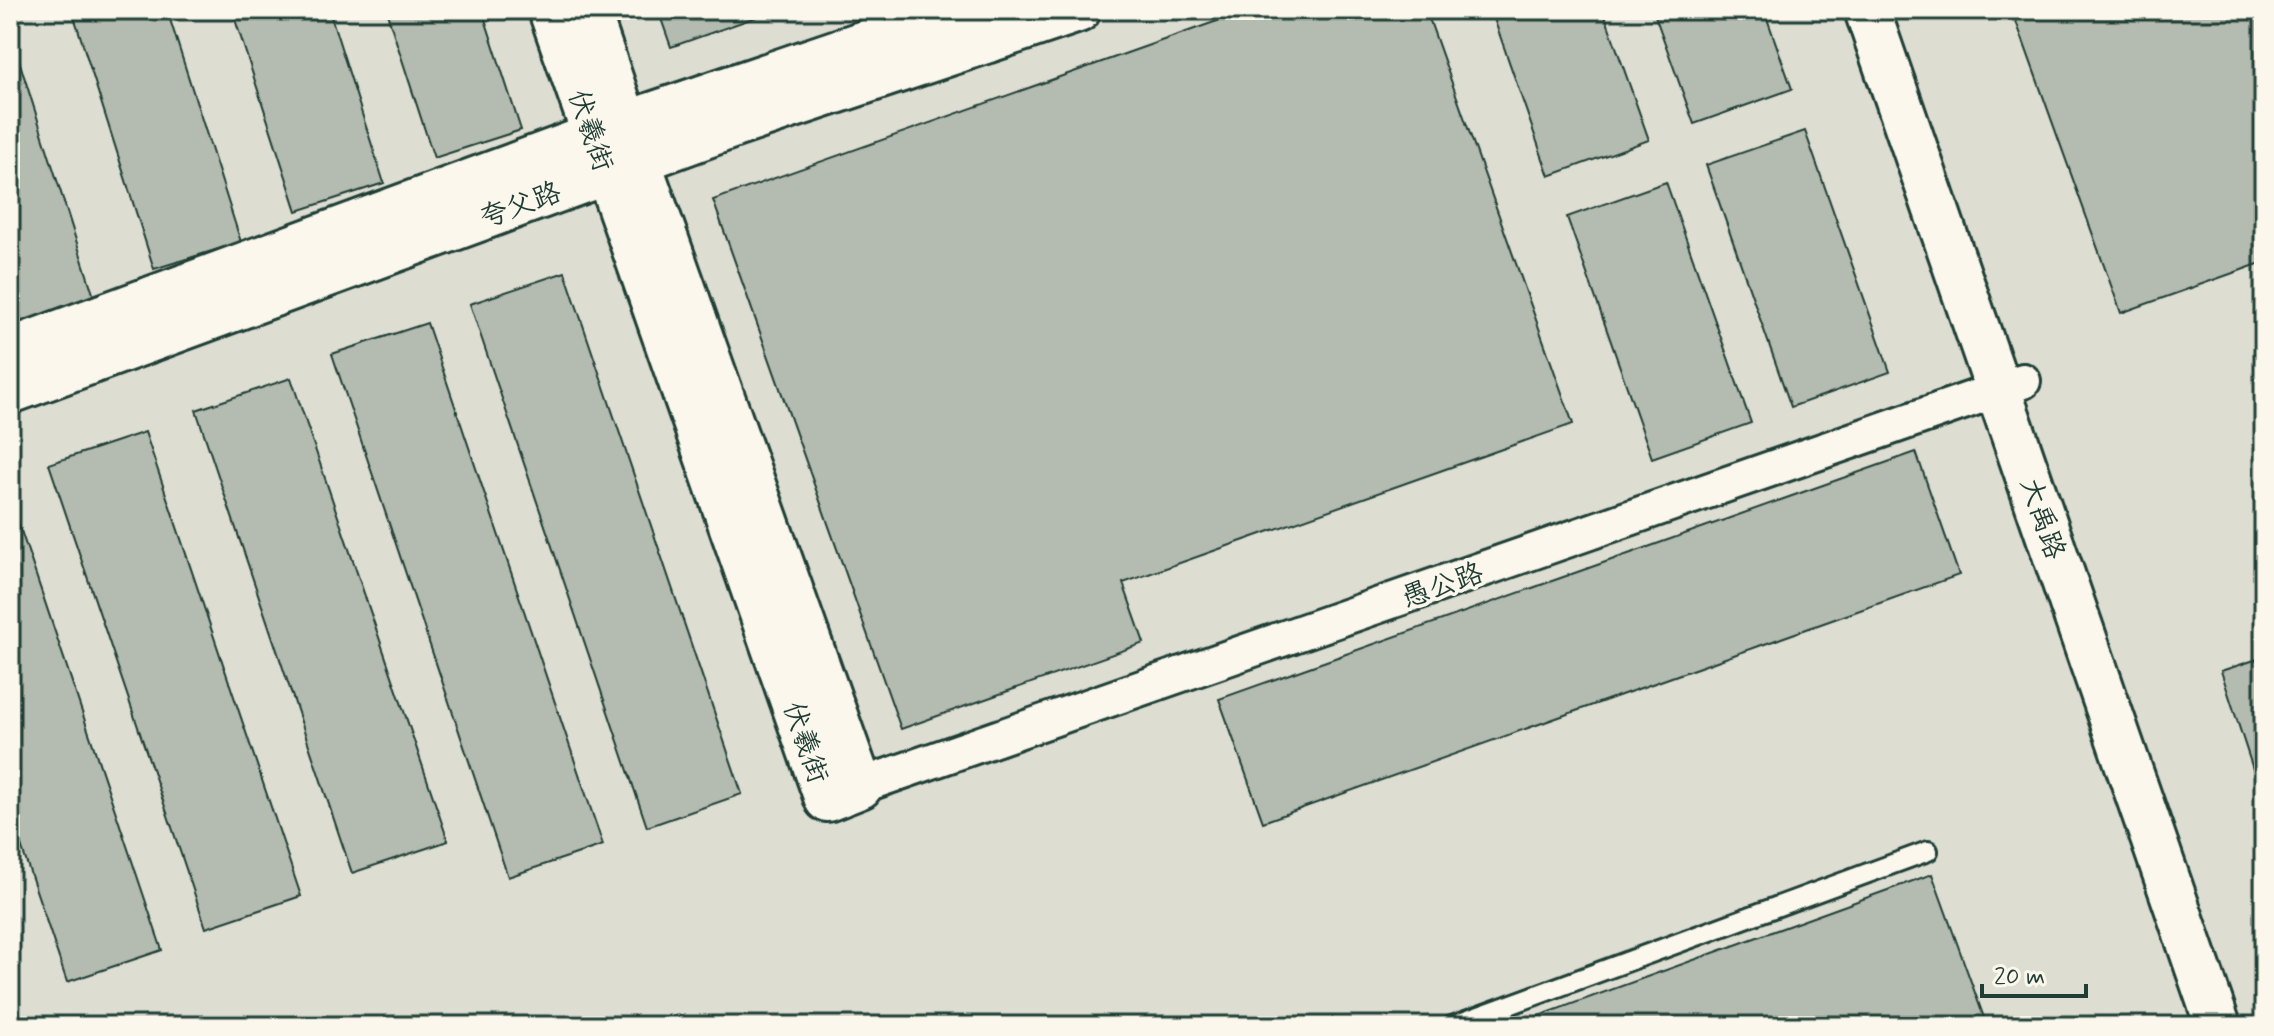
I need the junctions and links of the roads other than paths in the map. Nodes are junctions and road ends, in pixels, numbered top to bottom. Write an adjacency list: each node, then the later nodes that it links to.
1 (551, 10): 7 (street, 伏羲街)
2 (587, 10): 7 (street, 伏羲街)
3 (962, 10): 7 (street, 夸父路)
4 (1078, 10): 7 (street, 夸父路)
5 (1867, 10): 9 (street, 大禹路)
6 (1895, 10): 9 (street, 大禹路)
7 (616, 149): 8 (street, 夸父路); 10 (street, 夸父路); 11 (street, 伏羲街)
8 (10, 351)
9 (2011, 385): 11 (street, 愚公路); 14 (street, 大禹路); 15 (street, 大禹路)
10 (10, 391)
11 (860, 786)
12 (1928, 851): 13 (lane)
13 (1452, 1026)
14 (2218, 1026)
15 (2245, 1026)

